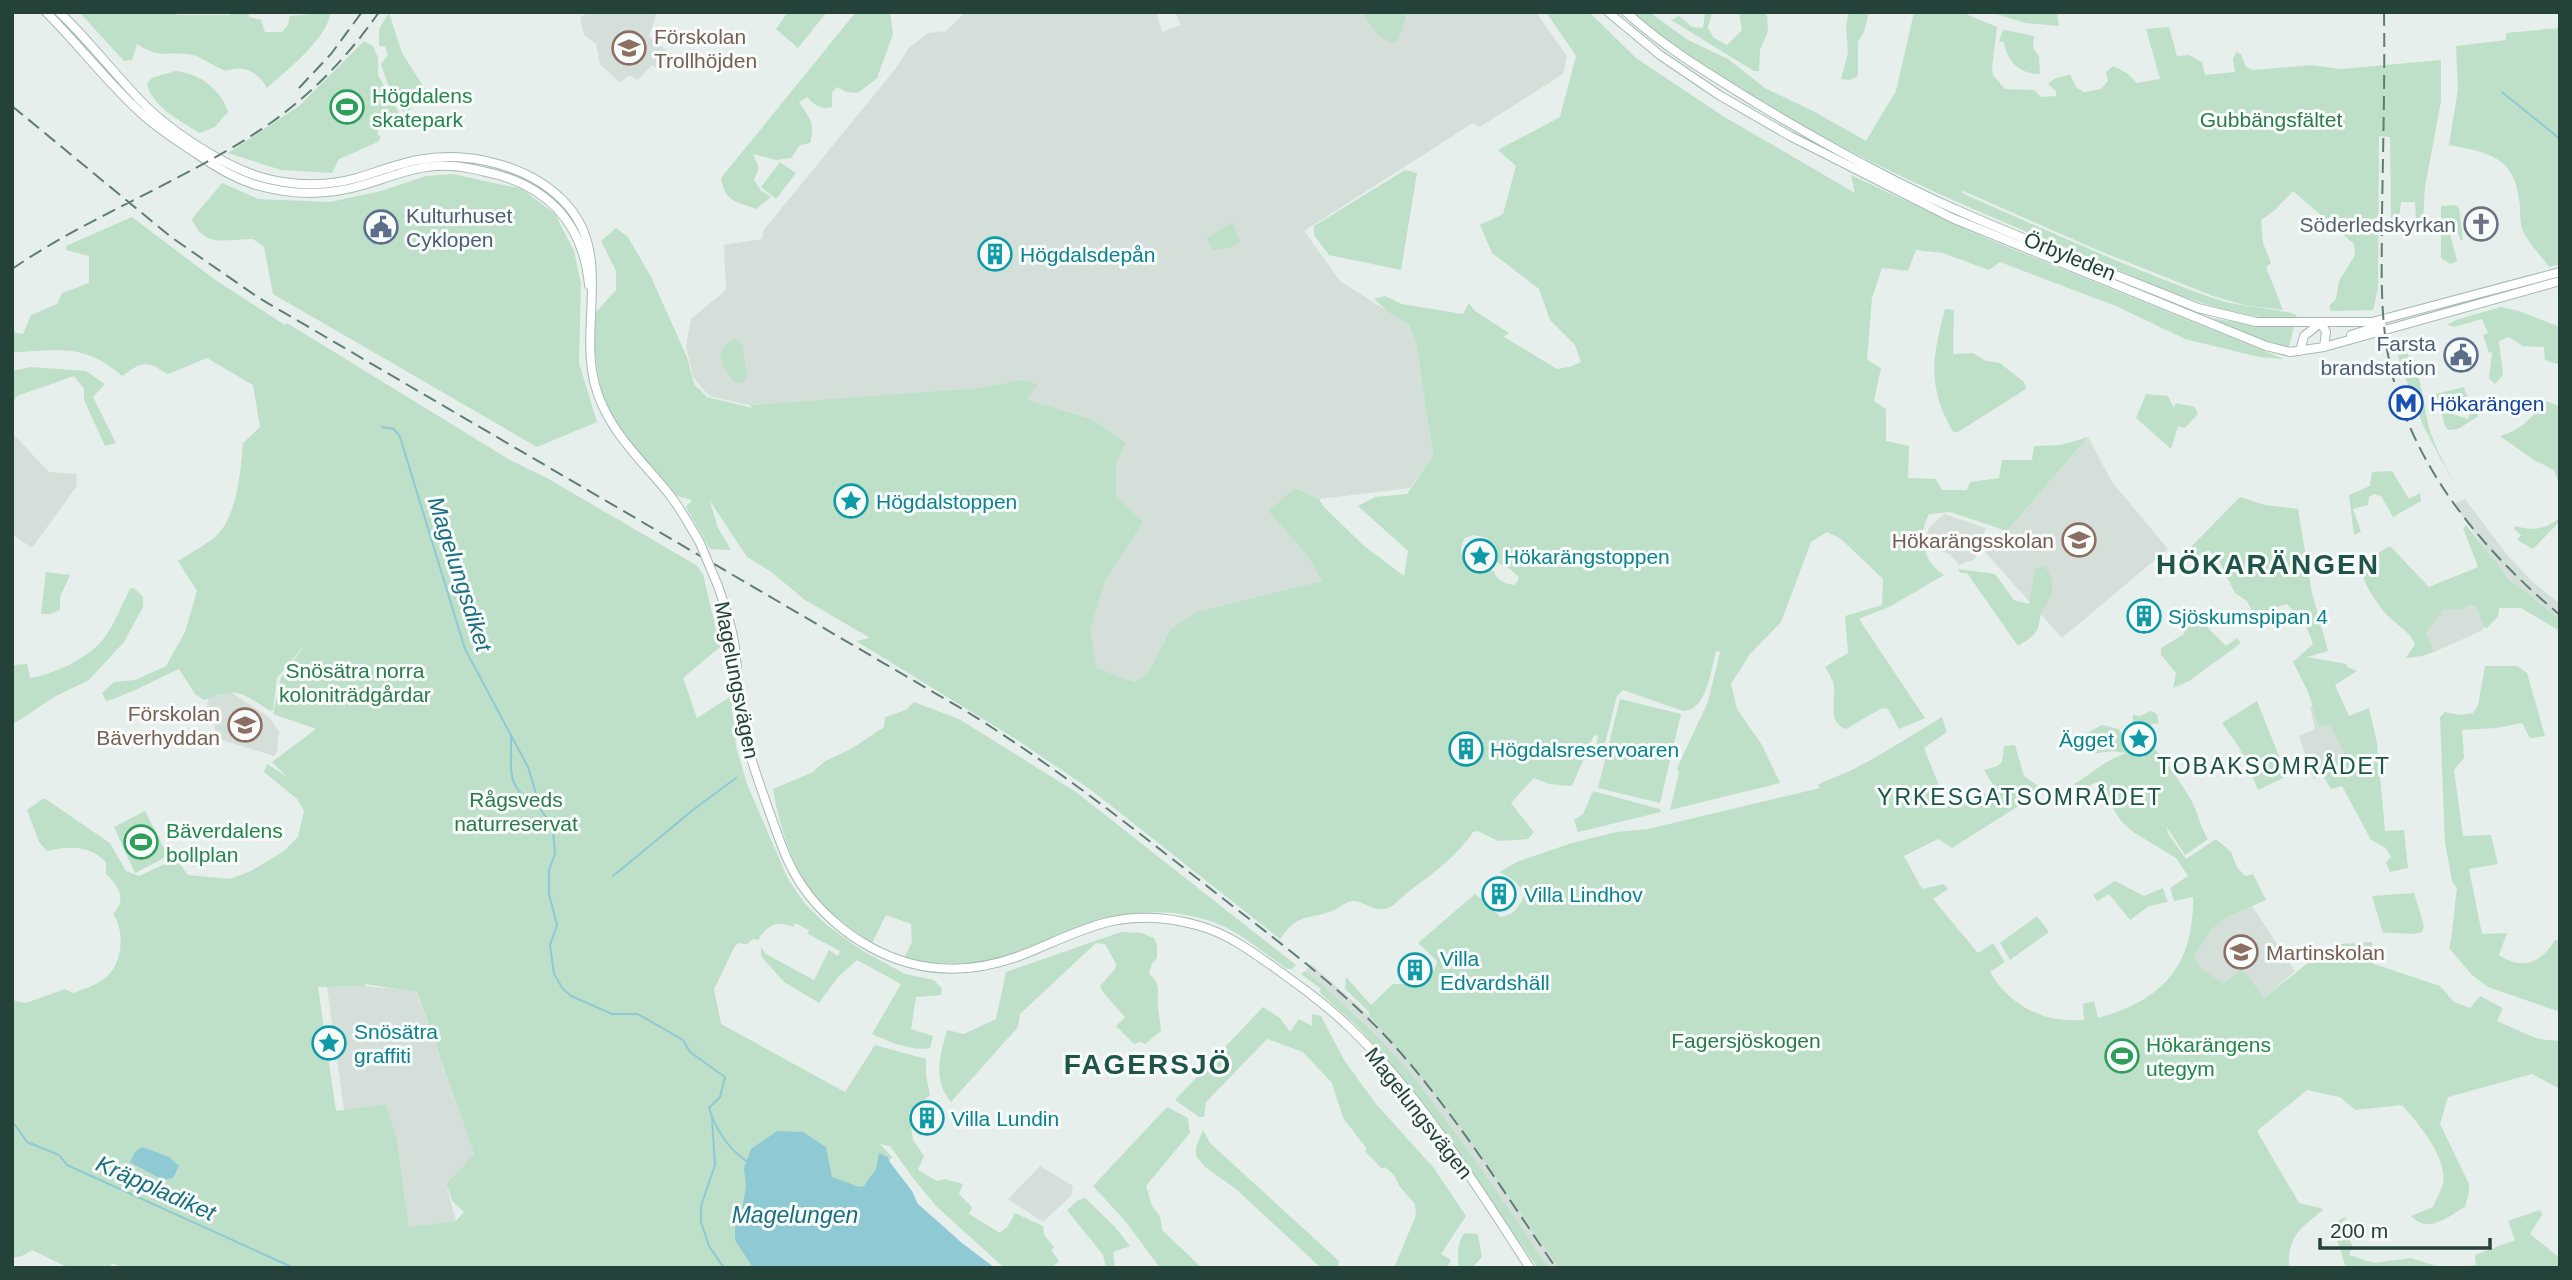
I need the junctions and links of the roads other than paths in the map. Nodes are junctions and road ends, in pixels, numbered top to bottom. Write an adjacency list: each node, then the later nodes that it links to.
1 (46, 12): 7 (main road, Magelungsvägen)
2 (59, 12): 7 (main road, Magelungsvägen)
3 (1608, 12): 12 (main road, Örbyleden)
4 (1626, 12): 9 (main road, Örbyleden)
5 (2560, 272): 9 (main road, Örbyleden)
6 (2560, 281): 10 (main road, Örbyleden)
7 (590, 298): 13 (main road, Magelungsvägen, bridge)
8 (2431, 312): 10 (main road, Örbyleden)
9 (2321, 323): 11 (main road); 12 (main road)
10 (2339, 343): 11 (main road, Örbyleden)
11 (2324, 347): 12 (main road, Örbyleden)
12 (2300, 351)
13 (1530, 1268)

